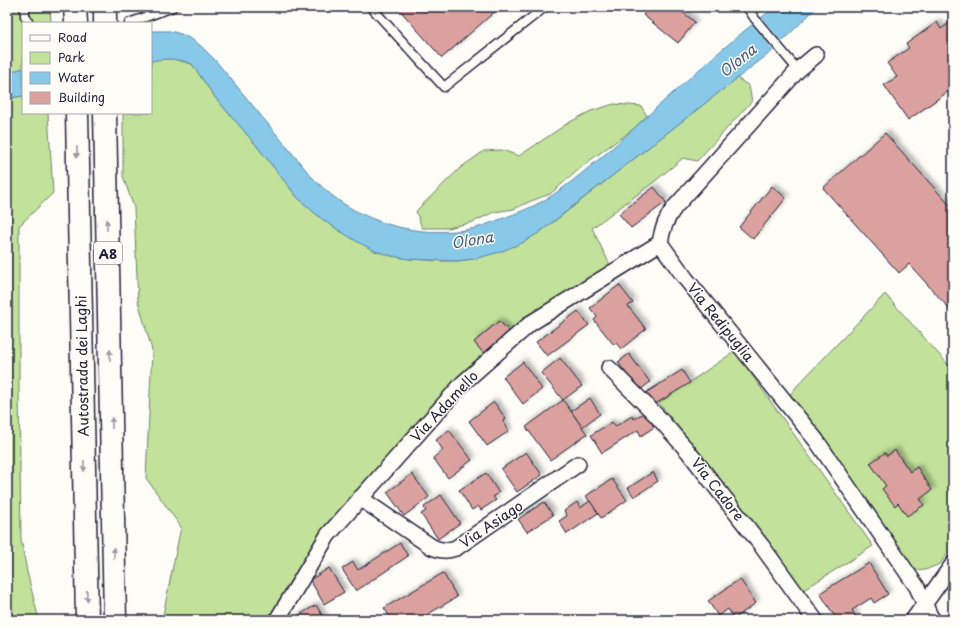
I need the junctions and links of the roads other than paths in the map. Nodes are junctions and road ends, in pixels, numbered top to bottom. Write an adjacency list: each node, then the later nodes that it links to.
1 (25, 7): 10 (lane)
2 (75, 7): 11 (highway)
3 (105, 7): 12 (highway)
4 (160, 7): 9 (lane)
5 (173, 7): 9 (lane)
6 (371, 7): 7 (lane)
7 (545, 7)
8 (747, 7): 15 (lane)
9 (142, 19): 13 (lane)
10 (28, 22)
11 (76, 22)
12 (105, 22)
13 (132, 22)
14 (816, 55): 15 (street)
15 (798, 70): 18 (street)
16 (77, 114): 24 (highway, Autostrada dei Laghi / A8, one-way to 24)
17 (105, 114): 25 (highway, Autostrada dei Laghi / A8, one-way to 17)
18 (660, 243): 21 (street, Via Adamello); 23 (street, Via Redipuglia)
19 (609, 368): 27 (street, Via Cadore)
20 (578, 464): 21 (street, Via Asiago)
21 (360, 498): 26 (street, Via Adamello)
22 (953, 564): 23 (street)
23 (924, 604): 28 (street); 29 (street, Via Redipuglia)
24 (87, 620)
25 (116, 620)
26 (277, 620)
27 (815, 620)
28 (913, 620)
29 (933, 620)

